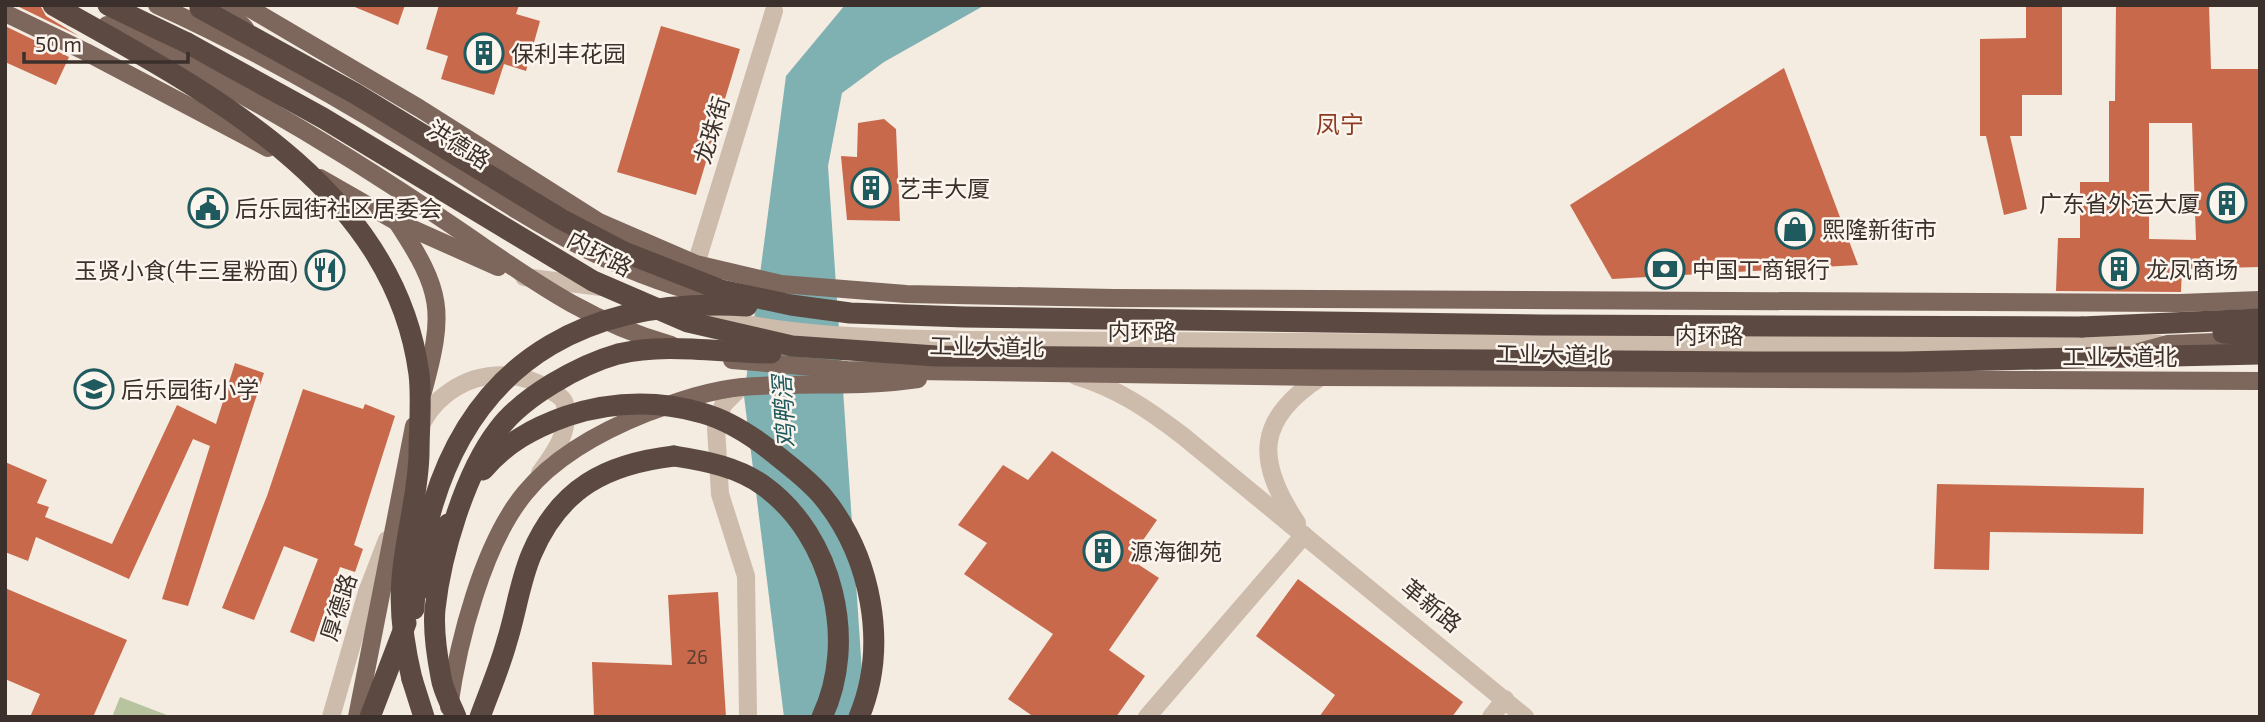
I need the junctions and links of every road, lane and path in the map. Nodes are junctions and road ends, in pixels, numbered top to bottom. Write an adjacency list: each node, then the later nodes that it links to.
1 (53, 5): 45 (highway, bridge)
2 (66, 5): 15 (main road)
3 (108, 5): 30 (highway, 内环路, bridge)
4 (157, 5): 10 (main road, 洪德路)
5 (194, 5): 19 (highway, 内环路, bridge)
6 (222, 5): 10 (main road)
7 (244, 5): 12 (main road)
8 (774, 11): 14 (street, 龙珠街)
9 (5, 13): 13 (main road)
10 (290, 72): 11 (main road, 洪德路)
11 (357, 110): 12 (main road); 19 (main road, 洪德路, bridge)
12 (484, 150): 14 (main road)
13 (397, 222): 15 (main road); 40 (main road)
14 (696, 264): 17 (main road)
15 (524, 277): 30 (street); 30 (main road)
16 (2260, 300): 18 (main road)
17 (1547, 301): 18 (main road); 22 (street)
18 (1664, 301): 21 (street)
19 (851, 314): 22 (main road, 工业大道北); 23 (highway, 内环路, bridge); 45 (highway, bridge)
20 (2260, 318): 21 (main road, 工业大道北); 23 (highway, 内环路)
21 (1665, 320): 22 (main road, 工业大道北)
22 (1547, 321)
23 (2082, 327): 24 (highway)
24 (2260, 337): 27 (main road)
25 (1323, 344): 26 (street); 30 (street); 34 (street)
26 (1557, 344): 28 (street); 35 (street)
27 (2168, 344): 28 (street); 37 (main road)
28 (1680, 345): 36 (street)
29 (2260, 354): 31 (highway, 内环路, bridge)
30 (848, 360): 31 (highway, 内环路, bridge); 33 (main road, 工业大道北); 39 (main road); 54 (highway, bridge)
31 (1904, 362): 32 (highway, bridge)
32 (2260, 369)
33 (1062, 372): 34 (main road, 工业大道北); 43 (street, 革新路)
34 (1321, 377): 35 (main road, 工业大道北); 43 (street)
35 (1555, 379): 36 (main road, 工业大道北)
36 (1680, 380): 37 (main road, 工业大道北)
37 (2045, 380): 38 (main road, 工业大道北)
38 (2260, 381)
39 (741, 387): 41 (main road); 57 (street)
40 (410, 443): 41 (street); 42 (main road)
41 (527, 490): 53 (main road)
42 (396, 514): 48 (street, 厚德路); 49 (main road)
43 (1304, 535): 47 (street, 革新路); 60 (street)
44 (507, 644): 55 (highway); 56 (highway); 58 (highway, bridge)
45 (412, 679): 52 (highway)
46 (380, 691): 50 (highway); 51 (street); 59 (highway, bridge)
47 (1505, 699): 61 (street); 62 (street, 革新路)
48 (331, 717)
49 (357, 717)
50 (370, 717)
51 (376, 717)
52 (424, 717)
53 (448, 717)
54 (456, 717)
55 (480, 717)
56 (495, 717)
57 (748, 717)
58 (822, 717)
59 (859, 717)
60 (1147, 717)
61 (1491, 717)
62 (1525, 717)

